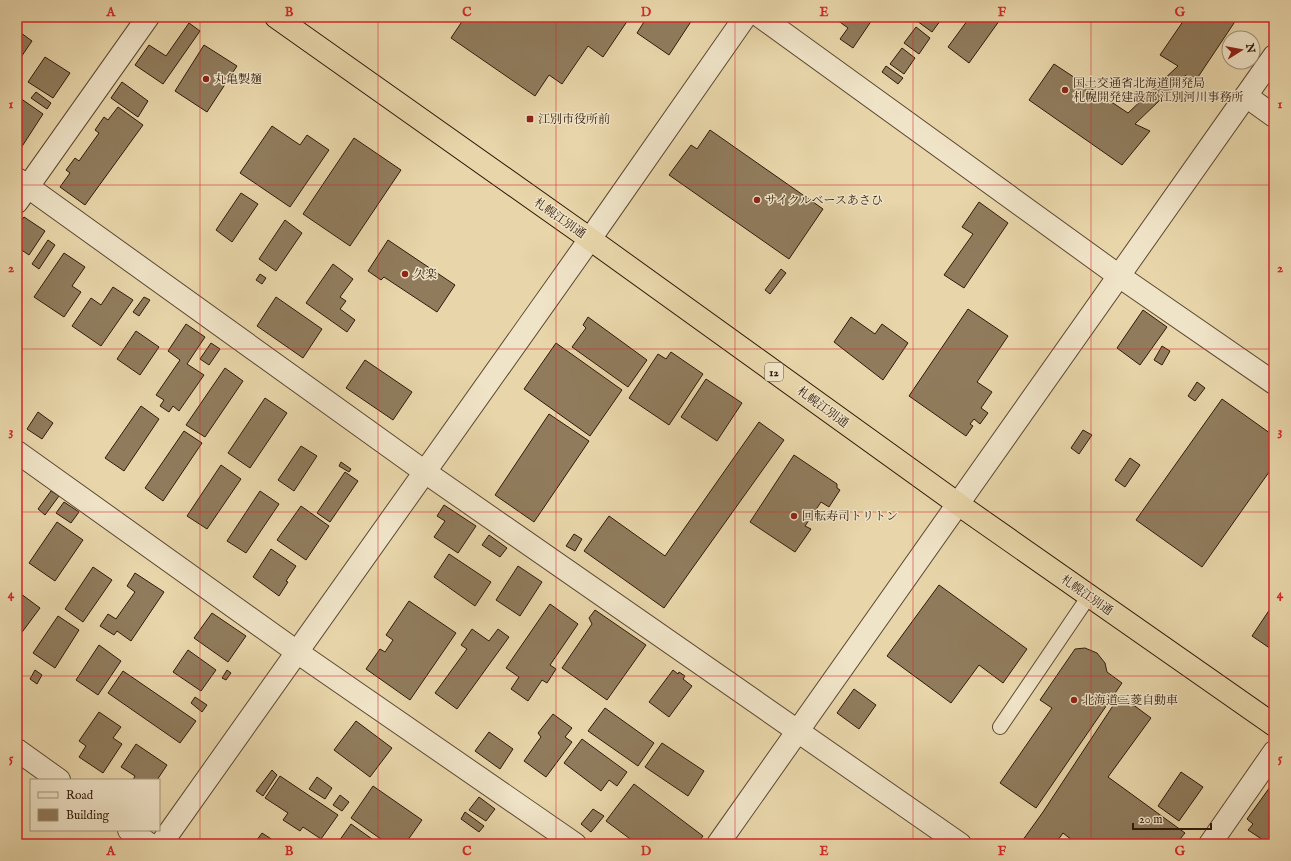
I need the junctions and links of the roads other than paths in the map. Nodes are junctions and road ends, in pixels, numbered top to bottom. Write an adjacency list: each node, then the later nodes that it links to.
1 (148, 17): 8 (street)
2 (276, 17): 9 (highway, 札幌江別通 / 12)
3 (745, 17): 9 (street)
4 (761, 17): 10 (street)
5 (1274, 56): 6 (street)
6 (1246, 96): 7 (street); 10 (street)
7 (1274, 116)
8 (21, 189): 13 (street)
9 (590, 239): 13 (street); 14 (highway, 札幌江別通 / 12)
10 (1119, 276): 11 (street); 14 (street)
11 (1274, 383)
12 (17, 452): 16 (street)
13 (425, 472): 16 (street); 19 (street)
14 (958, 504): 15 (highway, 札幌江別通 / 12); 19 (street)
15 (1090, 596): 17 (highway, 札幌江別通 / 12); 18 (lane)
16 (297, 652): 25 (street); 26 (street)
17 (1274, 725)
18 (1000, 727)
19 (798, 731): 27 (street); 28 (street)
20 (17, 750): 22 (street)
21 (1274, 752): 29 (street)
22 (58, 779)
23 (130, 831): 24 (street)
24 (149, 844)
25 (162, 844)
26 (575, 844)
27 (718, 844)
28 (960, 844)
29 (1210, 844)

